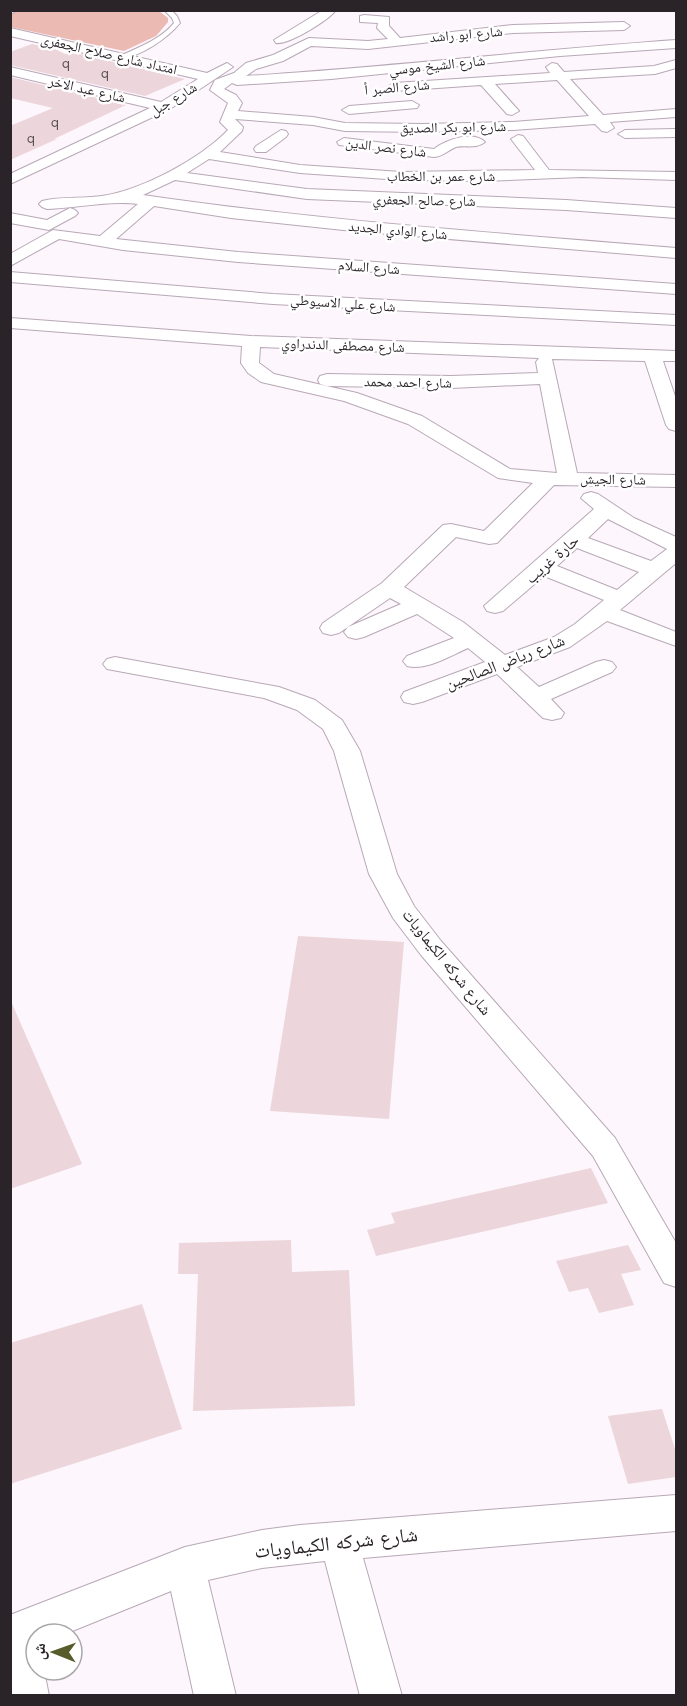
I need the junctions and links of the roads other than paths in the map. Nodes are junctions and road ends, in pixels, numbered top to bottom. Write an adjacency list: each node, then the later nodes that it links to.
1 (167, 10): 19 (lane)
2 (330, 10): 25 (street, شارع جبل)
3 (617, 12): 6 (street)
4 (421, 24): 9 (street)
5 (511, 25): 6 (street, شارع ابو راشد); 9 (street, شارع ابو راشد); 18 (street)
6 (624, 26): 15 (street)
7 (10, 32): 8 (street, امتداد شارع صلاح الجعفرى)
8 (36, 37): 16 (street); 19 (street, امتداد شارع صلاح الجعفرى)
9 (424, 38): 10 (street, شارع ابو راشد); 17 (street)
10 (396, 42): 11 (street, شارع ابو راشد); 12 (street)
11 (379, 44): 12 (street, شارع ابو راشد); 21 (street)
12 (352, 45): 14 (street, شارع ابو راشد)
13 (676, 45): 15 (street, شارع الشيخ موسي)
14 (303, 46): 23 (street); 27 (street)
15 (645, 46): 18 (street, شارع الشيخ موسي); 20 (street)
16 (10, 47)
17 (430, 52)
18 (534, 54): 21 (street, شارع الشيخ موسي); 26 (street)
19 (122, 57): 25 (street, امتداد شارع صلاح الجعفرى)
20 (673, 65): 26 (street, شارع الصبر أ)
21 (402, 68): 23 (street, شارع الشيخ موسي)
22 (10, 71): 24 (street, شارع عبد الاخر)
23 (331, 75): 27 (street, شارع الشيخ موسي)
24 (34, 76): 29 (street); 38 (street, شارع عبد الاخر)
25 (208, 76): 38 (street, شارع جبل)
26 (561, 76): 28 (street, شارع الصبر أ); 32 (street)
27 (230, 80): 40 (street)
28 (484, 81): 30 (street, شارع الصبر أ); 42 (street)
29 (10, 86)
30 (413, 86): 31 (street, شارع الصبر أ); 34 (street)
31 (379, 89)
32 (573, 91): 33 (street); 37 (street)
33 (554, 93)
34 (425, 96)
35 (607, 102): 37 (street)
36 (412, 105): 42 (street)
37 (585, 105): 39 (street); 44 (street)
38 (163, 107): 63 (street, شارع جبل)
39 (564, 107)
40 (236, 110): 45 (street, شارع ابو بكر الصديق); 47 (street); 56 (street)
41 (349, 110): 42 (street)
42 (388, 112): 45 (street)
43 (676, 113): 44 (street, شارع ابو بكر الصديق)
44 (599, 119): 45 (street, شارع ابو بكر الصديق); 48 (street)
45 (314, 121)
46 (676, 133): 48 (street)
47 (280, 134): 50 (street); 55 (street)
48 (613, 134): 49 (street)
49 (590, 135)
50 (299, 136)
51 (568, 136): 53 (street, شارع نصر الدين)
52 (329, 140): 54 (street, شارع نصر الدين)
53 (518, 140): 54 (street, شارع نصر الدين); 59 (street)
54 (370, 146): 58 (street)
55 (261, 149)
56 (206, 154): 58 (street, شارع عمر بن الخطاب); 60 (street)
57 (500, 157): 61 (street)
58 (344, 173): 61 (street, شارع عمر بن الخطاب)
59 (545, 174): 61 (street, شارع عمر بن الخطاب); 62 (street, شارع عمر بن الخطاب)
60 (172, 176): 65 (street); 66 (street, شارع صالح الجعفري)
61 (514, 176)
62 (676, 176)
63 (10, 180)
64 (647, 187): 71 (street)
65 (121, 197): 68 (street); 69 (street, شارع الوادي الجديد)
66 (371, 198): 67 (street, شارع صالح الجعفري); 80 (street)
67 (492, 201): 71 (street, شارع صالح الجعفري); 76 (street)
68 (89, 202): 70 (street); 75 (street)
69 (148, 203): 72 (street, شارع الوادي الجديد); 77 (street)
70 (46, 204)
71 (636, 210): 73 (street, شارع صالح الجعفري)
72 (231, 213): 80 (street, شارع الوادي الجديد); 87 (street)
73 (676, 213)
74 (10, 218): 75 (street)
75 (65, 222): 77 (street); 84 (street, شارع السلام); 90 (street)
76 (485, 222): 78 (street); 83 (street)
77 (123, 224): 84 (street)
78 (516, 224)
79 (584, 225): 85 (street)
80 (352, 226): 82 (street, شارع الوادي الجديد)
81 (180, 234): 86 (street)
82 (435, 234): 83 (street, شارع الوادي الجديد); 91 (street)
83 (480, 237): 85 (street, شارع الوادي الجديد)
84 (103, 242): 86 (street, شارع السلام)
85 (579, 246): 88 (street, شارع الوادي الجديد)
86 (167, 250): 87 (street, شارع السلام)
87 (198, 253): 91 (street, شارع السلام)
88 (676, 253)
89 (490, 258): 92 (street)
90 (10, 261)
91 (420, 271): 92 (street, شارع السلام)
92 (481, 275): 97 (street, شارع السلام)
93 (14, 280): 96 (street, شارع علي الاسيوطي)
94 (286, 280): 98 (street)
95 (373, 284): 99 (street)
96 (112, 287): 98 (street, شارع علي الاسيوطي); 102 (street)
97 (676, 289)
98 (273, 299): 99 (street, شارع علي الاسيوطي)
99 (363, 304): 100 (street, شارع علي الاسيوطي)
100 (676, 320)
101 (10, 323): 102 (street, شارع مصطفى الدندراوي)
102 (84, 328): 103 (street, شارع مصطفى الدندراوي)
103 (251, 341): 104 (street, شارع مصطفى الدندراوي); 107 (street)
104 (544, 353): 105 (street, شارع مصطفى الدندراوي); 108 (street)
105 (652, 356): 106 (street, شارع مصطفى الدندراوي); 109 (street)
106 (676, 356)
107 (268, 378): 108 (street, شارع احمد محمد); 110 (street)
108 (547, 378): 110 (street)
109 (676, 425)
110 (558, 478): 111 (street, شارع الجيش); 112 (street); 118 (street)
111 (676, 481)
112 (606, 509): 113 (street, حارة غريب); 114 (street)
113 (574, 540): 116 (street, حارة غريب); 117 (street)
114 (676, 545)
115 (676, 552): 117 (street, شارع رياض الصالحين)
116 (543, 568): 119 (street, حارة غريب); 120 (street)
117 (654, 570): 120 (street, شارع رياض الصالحين)
118 (410, 594): 121 (street); 122 (street); 123 (street)
119 (495, 606)
120 (612, 606): 124 (street); 127 (street, شارع رياض الصالحين)
121 (331, 628)
122 (356, 632)
123 (463, 633): 125 (street); 127 (street)
124 (675, 639)
125 (415, 651)
126 (115, 664): 130 (street, شارع شركه الكيماويات)
127 (502, 664): 128 (street); 129 (street, شارع رياض الصالحين)
128 (604, 667)
129 (413, 697)
130 (676, 1273)
131 (676, 1513): 132 (street, شارع شركه الكيماويات)
132 (339, 1541): 133 (street, شارع شركه الكيماويات); 137 (street)
133 (185, 1566): 134 (street, شارع شركه الكيماويات); 136 (street)
134 (14, 1635): 135 (street)
135 (28, 1695)
136 (215, 1695)
137 (381, 1695)

